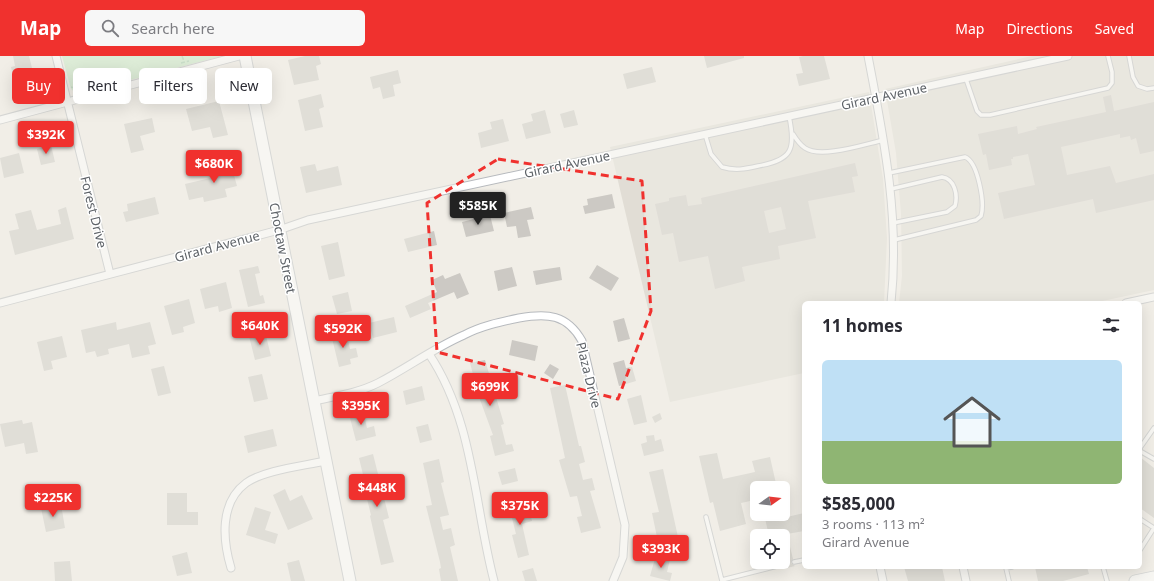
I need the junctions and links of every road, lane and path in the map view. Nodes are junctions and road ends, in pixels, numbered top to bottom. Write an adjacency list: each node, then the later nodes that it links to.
1 (56, 56): 15 (street, Forest Drive)
2 (182, 56): 10 (path)
3 (239, 56): 15 (street)
4 (245, 56): 24 (street, Choctaw Street)
5 (868, 56): 14 (street)
6 (1068, 56): 12 (street, Girard Avenue)
7 (1108, 56): 12 (lane)
8 (1129, 56): 13 (lane)
9 (191, 60): 10 (path)
10 (184, 61): 11 (path)
11 (178, 64)
12 (966, 79): 14 (street, Girard Avenue)
13 (1154, 88)
14 (876, 98): 16 (street, Girard Avenue); 20 (street)
15 (68, 103): 17 (street); 26 (street, Forest Drive)
16 (789, 116): 18 (street, Girard Avenue); 19 (lane)
17 (0, 120)
18 (705, 134): 19 (lane); 24 (street, Girard Avenue)
19 (792, 134): 20 (lane)
20 (885, 139): 21 (street)
21 (889, 173): 22 (street); 25 (lane)
22 (891, 189): 23 (street); 23 (lane)
23 (894, 223): 25 (street)
24 (279, 230): 26 (street, Girard Avenue); 32 (street, Choctaw Street)
25 (894, 240): 28 (street)
26 (110, 274): 30 (street, Girard Avenue)
27 (1154, 297): 29 (street)
28 (891, 301)
29 (1135, 301)
30 (0, 303)
31 (429, 354): 32 (street, Plaza Drive); 52 (street); 53 (street, Plaza Drive)
32 (314, 401): 37 (street, Choctaw Street)
33 (1154, 428): 34 (lane)
34 (1142, 446)
35 (1142, 450): 36 (lane)
36 (1154, 459)
37 (325, 461): 44 (street); 51 (street, Choctaw Street)
38 (706, 517): 54 (lane)
39 (1142, 521): 40 (lane)
40 (1154, 528): 41 (lane)
41 (1142, 547)
42 (802, 560): 43 (lane)
43 (794, 562)
44 (231, 568)
45 (766, 569): 54 (lane)
46 (880, 569): 55 (street)
47 (963, 569): 56 (street)
48 (1006, 569): 57 (lane)
49 (1104, 569): 58 (lane)
50 (1154, 577): 59 (street)
51 (350, 581)
52 (494, 581)
53 (613, 581)
54 (722, 581)
55 (883, 581)
56 (966, 581)
57 (1009, 581)
58 (1107, 581)
59 (1135, 581)

